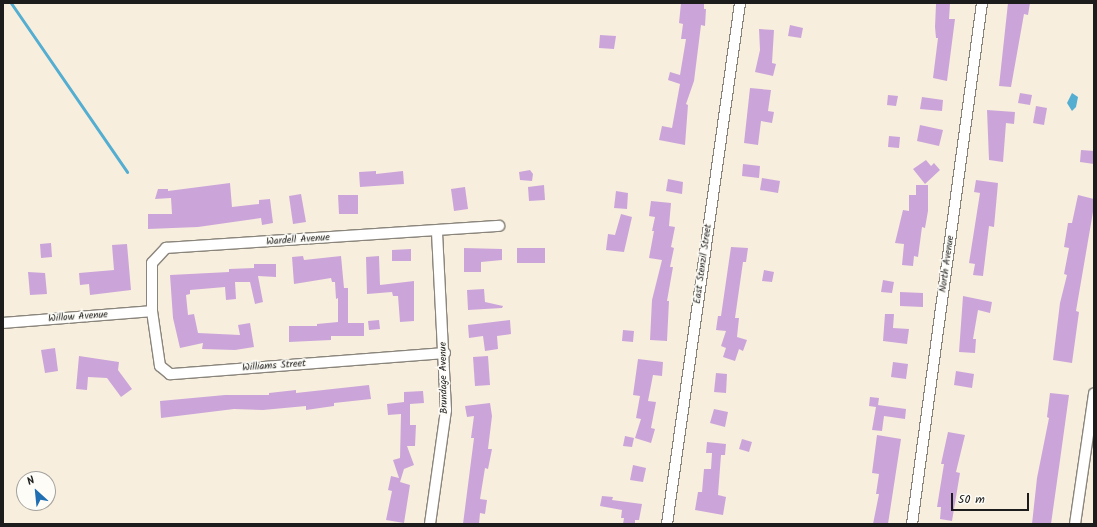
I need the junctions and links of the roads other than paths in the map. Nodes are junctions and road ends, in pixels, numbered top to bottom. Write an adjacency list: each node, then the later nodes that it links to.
1 (740, 3): 10 (street, East Stenzil Street)
2 (982, 3): 11 (street, North Avenue)
3 (499, 226): 4 (street, Wardell Avenue)
4 (437, 231): 5 (street, Wardell Avenue); 7 (street, Brundage Avenue)
5 (152, 311): 6 (street, Willow Avenue); 7 (street, Williams Street)
6 (3, 323)
7 (445, 353): 9 (street, Brundage Avenue)
8 (1094, 393): 12 (street)
9 (430, 524)
10 (667, 524)
11 (912, 524)
12 (1075, 524)

